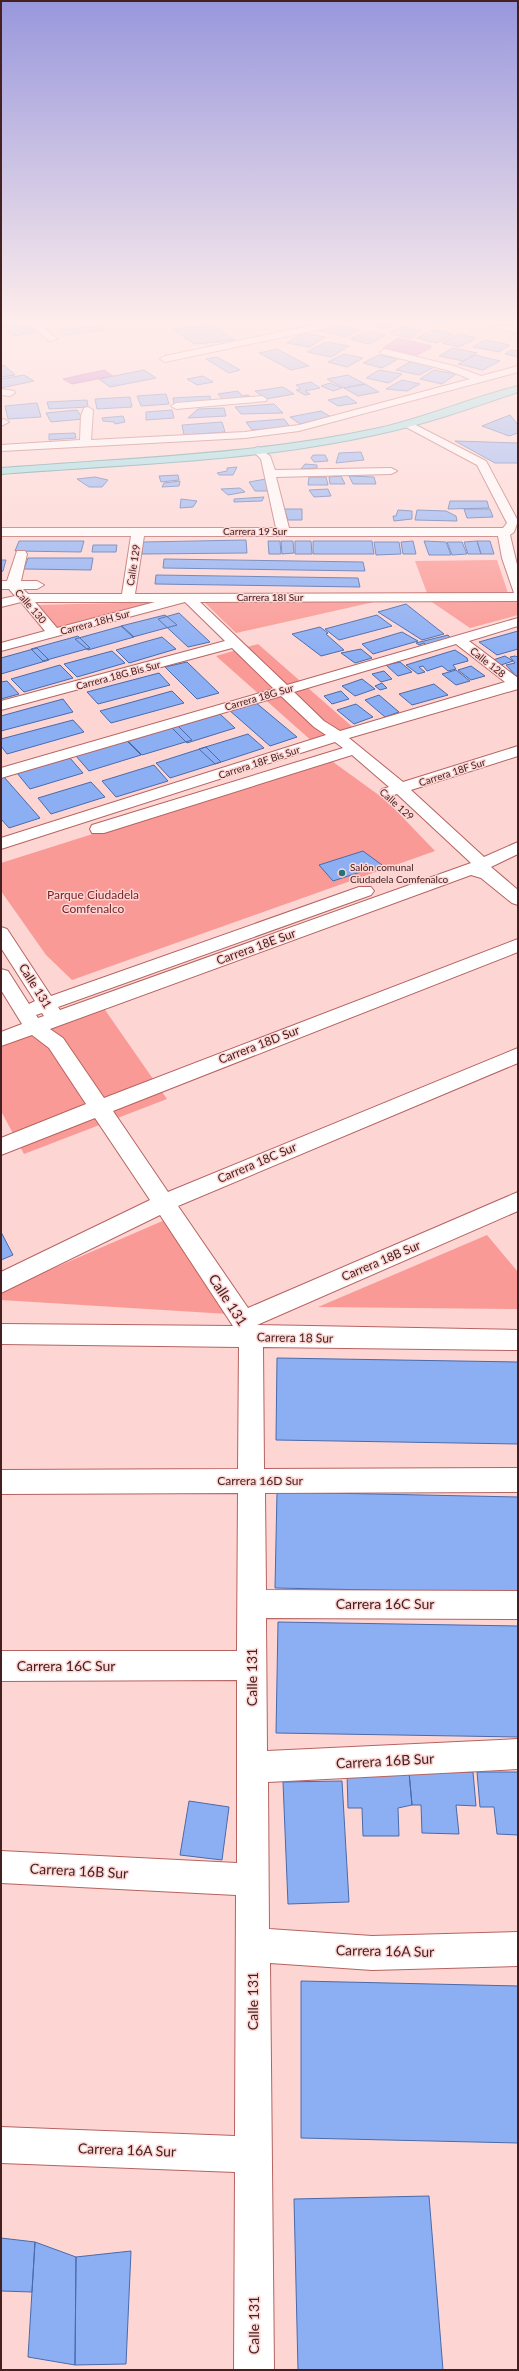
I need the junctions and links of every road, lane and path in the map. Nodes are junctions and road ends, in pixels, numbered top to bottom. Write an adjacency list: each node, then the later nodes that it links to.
1 (85, 436): 6 (street)
2 (234, 436): 6 (street)
3 (307, 436): 9 (main road)
4 (352, 436): 8 (main road)
5 (430, 436): 15 (street)
6 (85, 444): 7 (street)
7 (1, 448)
8 (258, 450): 10 (main road); 12 (street)
9 (1, 461)
10 (1, 471)
11 (391, 471): 12 (street)
12 (270, 474): 13 (street)
13 (283, 531): 15 (street, Carrera 19 Sur); 16 (street, Carrera 19 Sur)
14 (1, 532): 16 (street, Carrera 19 Sur)
15 (508, 532): 19 (street)
16 (138, 533): 20 (street, Calle 129)
17 (21, 554): 18 (street, Calle 130)
18 (7, 586): 20 (street, Carrera 18I Sur); 23 (street, Calle 130)
19 (518, 590)
20 (129, 591): 21 (street, Carrera 18I Sur); 23 (street, Carrera 18I Sur)
21 (188, 597): 22 (street, Carrera 18I Sur); 26 (street, Carrera 18H Sur); 28 (street)
22 (518, 597)
23 (22, 598): 24 (street, Carrera 18I Sur); 26 (street, Calle 130)
24 (1, 603)
25 (518, 622): 27 (street, Carrera 18G Sur)
26 (54, 633): 29 (street, Carrera 18H Sur)
27 (458, 639): 30 (street, Calle 128); 31 (street, Carrera 18G Sur)
28 (234, 643): 31 (street); 32 (street, Carrera 18G Bis Sur)
29 (1, 647)
30 (517, 684): 33 (street, Carrera 18F Bis Sur)
31 (283, 690): 33 (street); 37 (street, Carrera 18G Sur)
32 (1, 706)
33 (331, 739): 35 (street, Calle 129); 39 (street, Carrera 18F Bis Sur)
34 (518, 751): 38 (street, Carrera 18F Sur)
35 (345, 752): 38 (street, Calle 129); 41 (street, Carrera 18F Bis Sur)
36 (518, 764): 38 (street, Carrera 18F Sur)
37 (1, 773)
38 (399, 796): 42 (street, Calle 129)
39 (1, 844)
40 (514, 849): 42 (street, Carrera 18E Sur)
41 (1, 860)
42 (474, 865): 43 (street, Calle 129); 47 (street, Carrera 18E Sur)
43 (518, 899)
44 (3, 940): 47 (street, Calle 131)
45 (518, 945): 52 (street, Carrera 18D Sur)
46 (1, 975): 48 (street, Calle 131)
47 (51, 1012): 48 (street, Carrera 18E Sur); 50 (street, Calle 131)
48 (29, 1020): 49 (street, Carrera 18E Sur); 50 (street, Calle 131)
49 (1, 1039)
50 (56, 1043): 52 (street, Calle 131)
51 (518, 1055): 55 (street, Carrera 18C Sur)
52 (101, 1109): 53 (street, Carrera 18D Sur); 55 (street, Calle 131)
53 (1, 1147)
54 (518, 1201): 57 (street, Carrera 18B Sur)
55 (164, 1203): 56 (street, Carrera 18C Sur); 57 (street, Calle 131)
56 (1, 1284)
57 (247, 1329): 58 (street, Carrera 18 Sur); 59 (street, Carrera 18 Sur); 61 (street, Calle 131)
58 (1, 1334)
59 (518, 1340)
60 (518, 1480): 61 (street, Carrera 16D Sur)
61 (252, 1481): 62 (street, Carrera 16D Sur); 63 (street, Calle 131)
62 (1, 1482)
63 (252, 1604): 64 (street, Carrera 16C Sur); 65 (street, Calle 131)
64 (518, 1604)
65 (252, 1665): 66 (street, Carrera 16C Sur); 68 (street, Calle 131)
66 (1, 1666)
67 (518, 1754): 68 (street, Carrera 16B Sur)
68 (252, 1767): 70 (street, Calle 131)
69 (1, 1867): 70 (street, Carrera 16B Sur)
70 (253, 1880): 71 (street, Calle 131)
71 (253, 1945): 72 (street, Carrera 16A Sur); 74 (street, Calle 131)
72 (518, 1949)
73 (1, 2145): 74 (street, Carrera 16A Sur)
74 (253, 2155): 75 (street, Calle 131)
75 (254, 2370)

